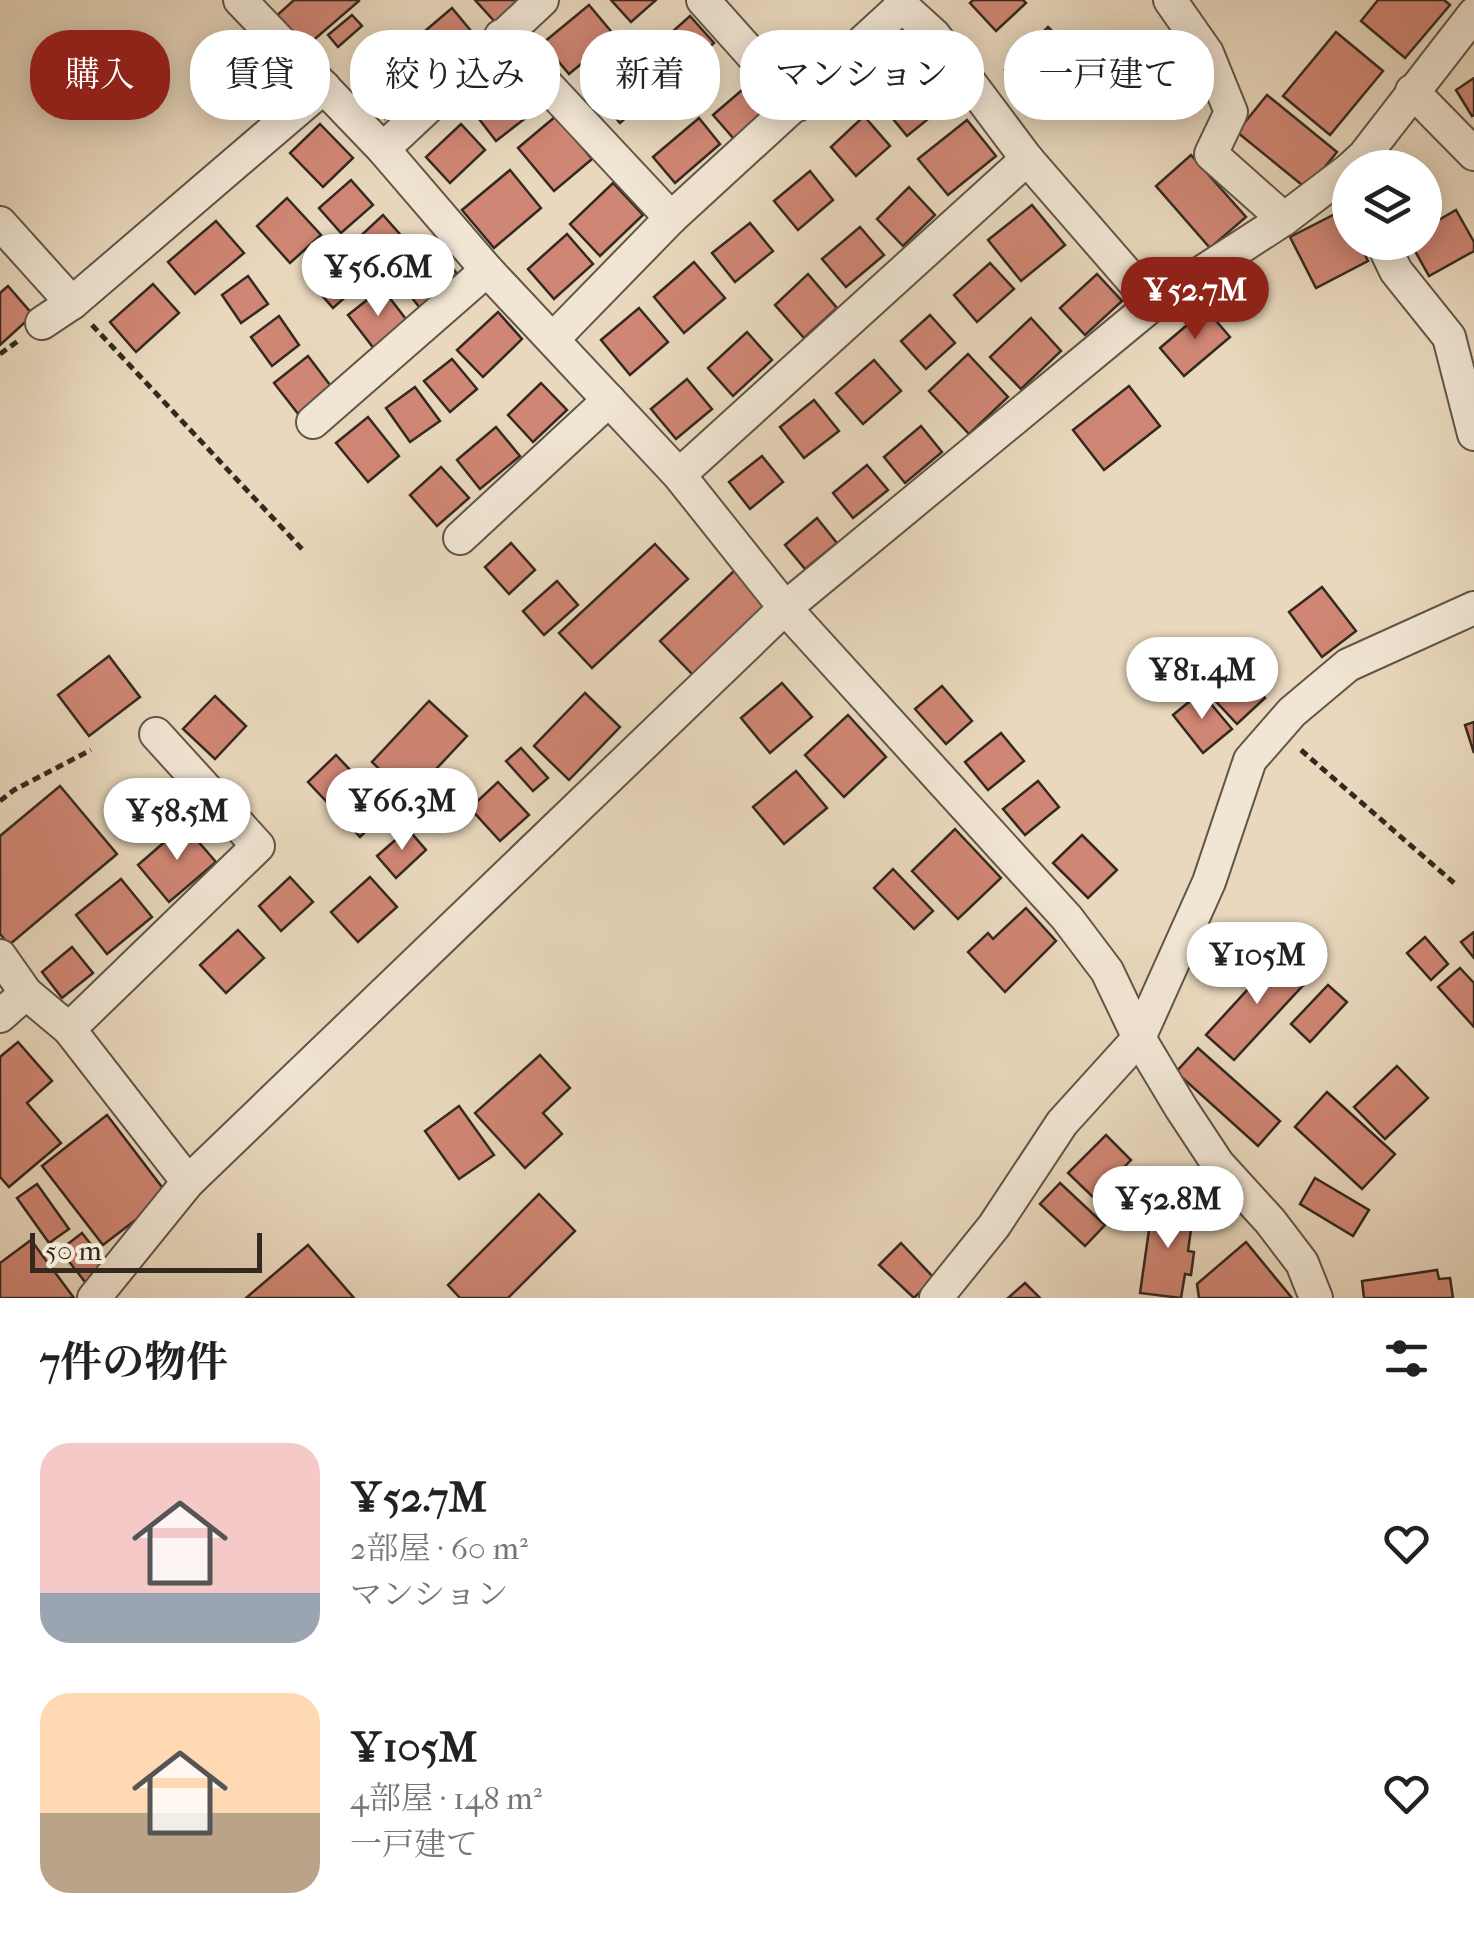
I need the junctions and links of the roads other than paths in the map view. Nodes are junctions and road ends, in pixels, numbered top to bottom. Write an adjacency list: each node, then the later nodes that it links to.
1 (240, 0): 7 (street)
2 (542, 0): 8 (street)
3 (703, 0): 10 (street)
4 (1170, 0): 23 (street)
5 (901, 3): 9 (street); 20 (street)
6 (1474, 14): 11 (street)
7 (269, 30)
8 (508, 30)
9 (873, 30)
10 (740, 41)
11 (1412, 91): 18 (street); 19 (street)
12 (330, 93): 17 (street)
13 (560, 99): 22 (street)
14 (286, 120): 27 (street)
15 (413, 120): 17 (street)
16 (779, 120): 22 (street)
17 (382, 149): 26 (street)
18 (1368, 150)
19 (1474, 154)
20 (1027, 159): 28 (street); 34 (street)
21 (1332, 184): 23 (street)
22 (671, 218): 30 (street)
23 (1284, 219): 28 (street)
24 (0, 223): 27 (street)
25 (1390, 260): 33 (street)
26 (487, 270): 30 (street); 32 (street)
27 (72, 303): 29 (street)
28 (1153, 304): 36 (street)
29 (42, 324)
30 (552, 339): 31 (street)
31 (609, 400): 34 (street); 35 (street)
32 (313, 422)
33 (1474, 434)
34 (679, 474): 36 (street)
35 (460, 538)
36 (785, 608): 43 (street); 44 (street)
37 (1474, 608): 43 (street)
38 (156, 734): 42 (street)
39 (0, 956): 40 (street)
40 (26, 992): 41 (street); 42 (street)
41 (0, 1016)
42 (69, 1029): 44 (street)
43 (1139, 1038): 46 (street); 47 (street)
44 (188, 1182): 45 (street)
45 (94, 1298)
46 (936, 1298)
47 (1316, 1298)

